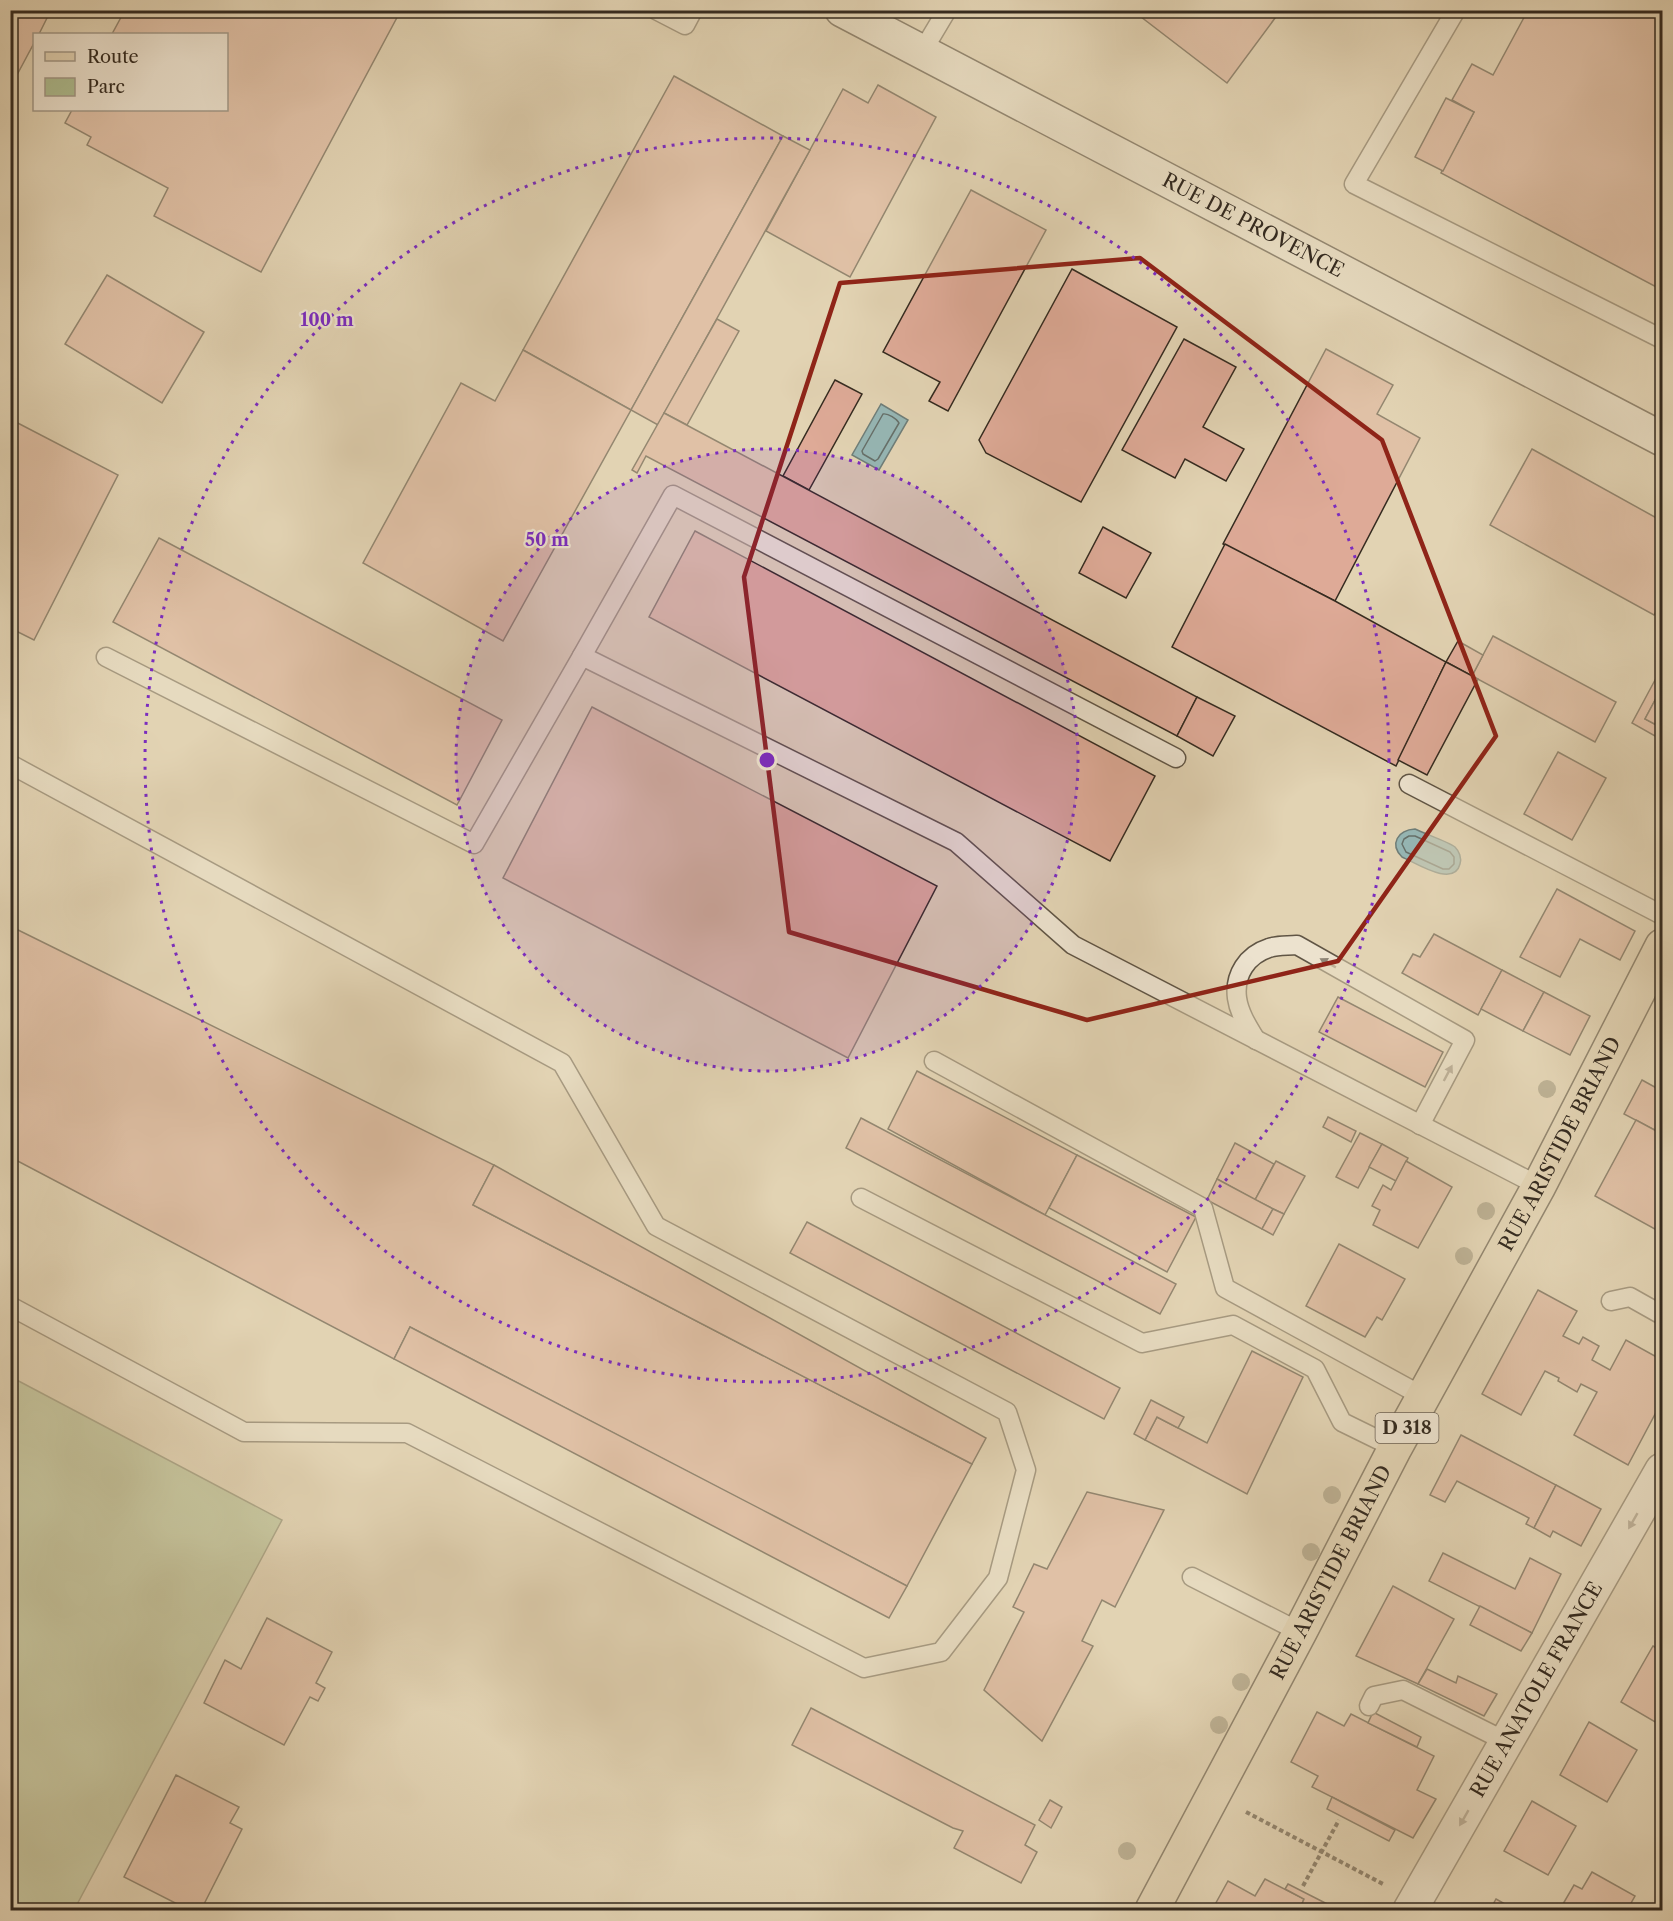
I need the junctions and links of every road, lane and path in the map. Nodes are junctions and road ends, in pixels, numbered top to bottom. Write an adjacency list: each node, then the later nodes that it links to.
1 (656, 10): 2 (lane)
2 (693, 10)
3 (843, 10): 6 (main road, RUE DE PROVENCE)
4 (947, 10): 6 (lane)
5 (1456, 10): 7 (lane)
6 (922, 52): 8 (main road, RUE DE PROVENCE)
7 (1662, 339)
8 (1662, 439)
9 (582, 656): 10 (lane); 11 (lane); 16 (lane)
10 (106, 657)
11 (1176, 758)
12 (10, 764): 22 (lane)
13 (1409, 783): 14 (lane)
14 (1662, 915)
15 (1662, 946): 19 (main road, RUE ARISTIDE BRIAND / D 318)
16 (1256, 1040): 18 (lane); 18 (lane, one-way to 16)
17 (934, 1061): 24 (lane)
18 (1420, 1125): 19 (lane)
19 (1539, 1186): 24 (main road, RUE ARISTIDE BRIAND / D 318)
20 (861, 1198): 25 (lane)
21 (1611, 1301): 23 (lane)
22 (10, 1306)
23 (1662, 1315)
24 (1424, 1397): 25 (main road, RUE ARISTIDE BRIAND / D 318)
25 (1395, 1449): 28 (main road, RUE ARISTIDE BRIAND / D 318)
26 (1662, 1470): 30 (main road, RUE ANATOLE FRANCE, one-way to 30)
27 (1192, 1577): 28 (lane)
28 (1300, 1632): 31 (main road, RUE ARISTIDE BRIAND / D 318)
29 (1369, 1706): 30 (lane)
30 (1507, 1742): 35 (main road, RUE ANATOLE FRANCE, one-way to 35)
31 (1214, 1796): 33 (path); 36 (main road, RUE ARISTIDE BRIAND / D 318)
32 (1339, 1820): 33 (path)
33 (1321, 1852): 34 (path); 35 (path)
34 (1303, 1886)
35 (1413, 1906)
36 (1152, 1911)

